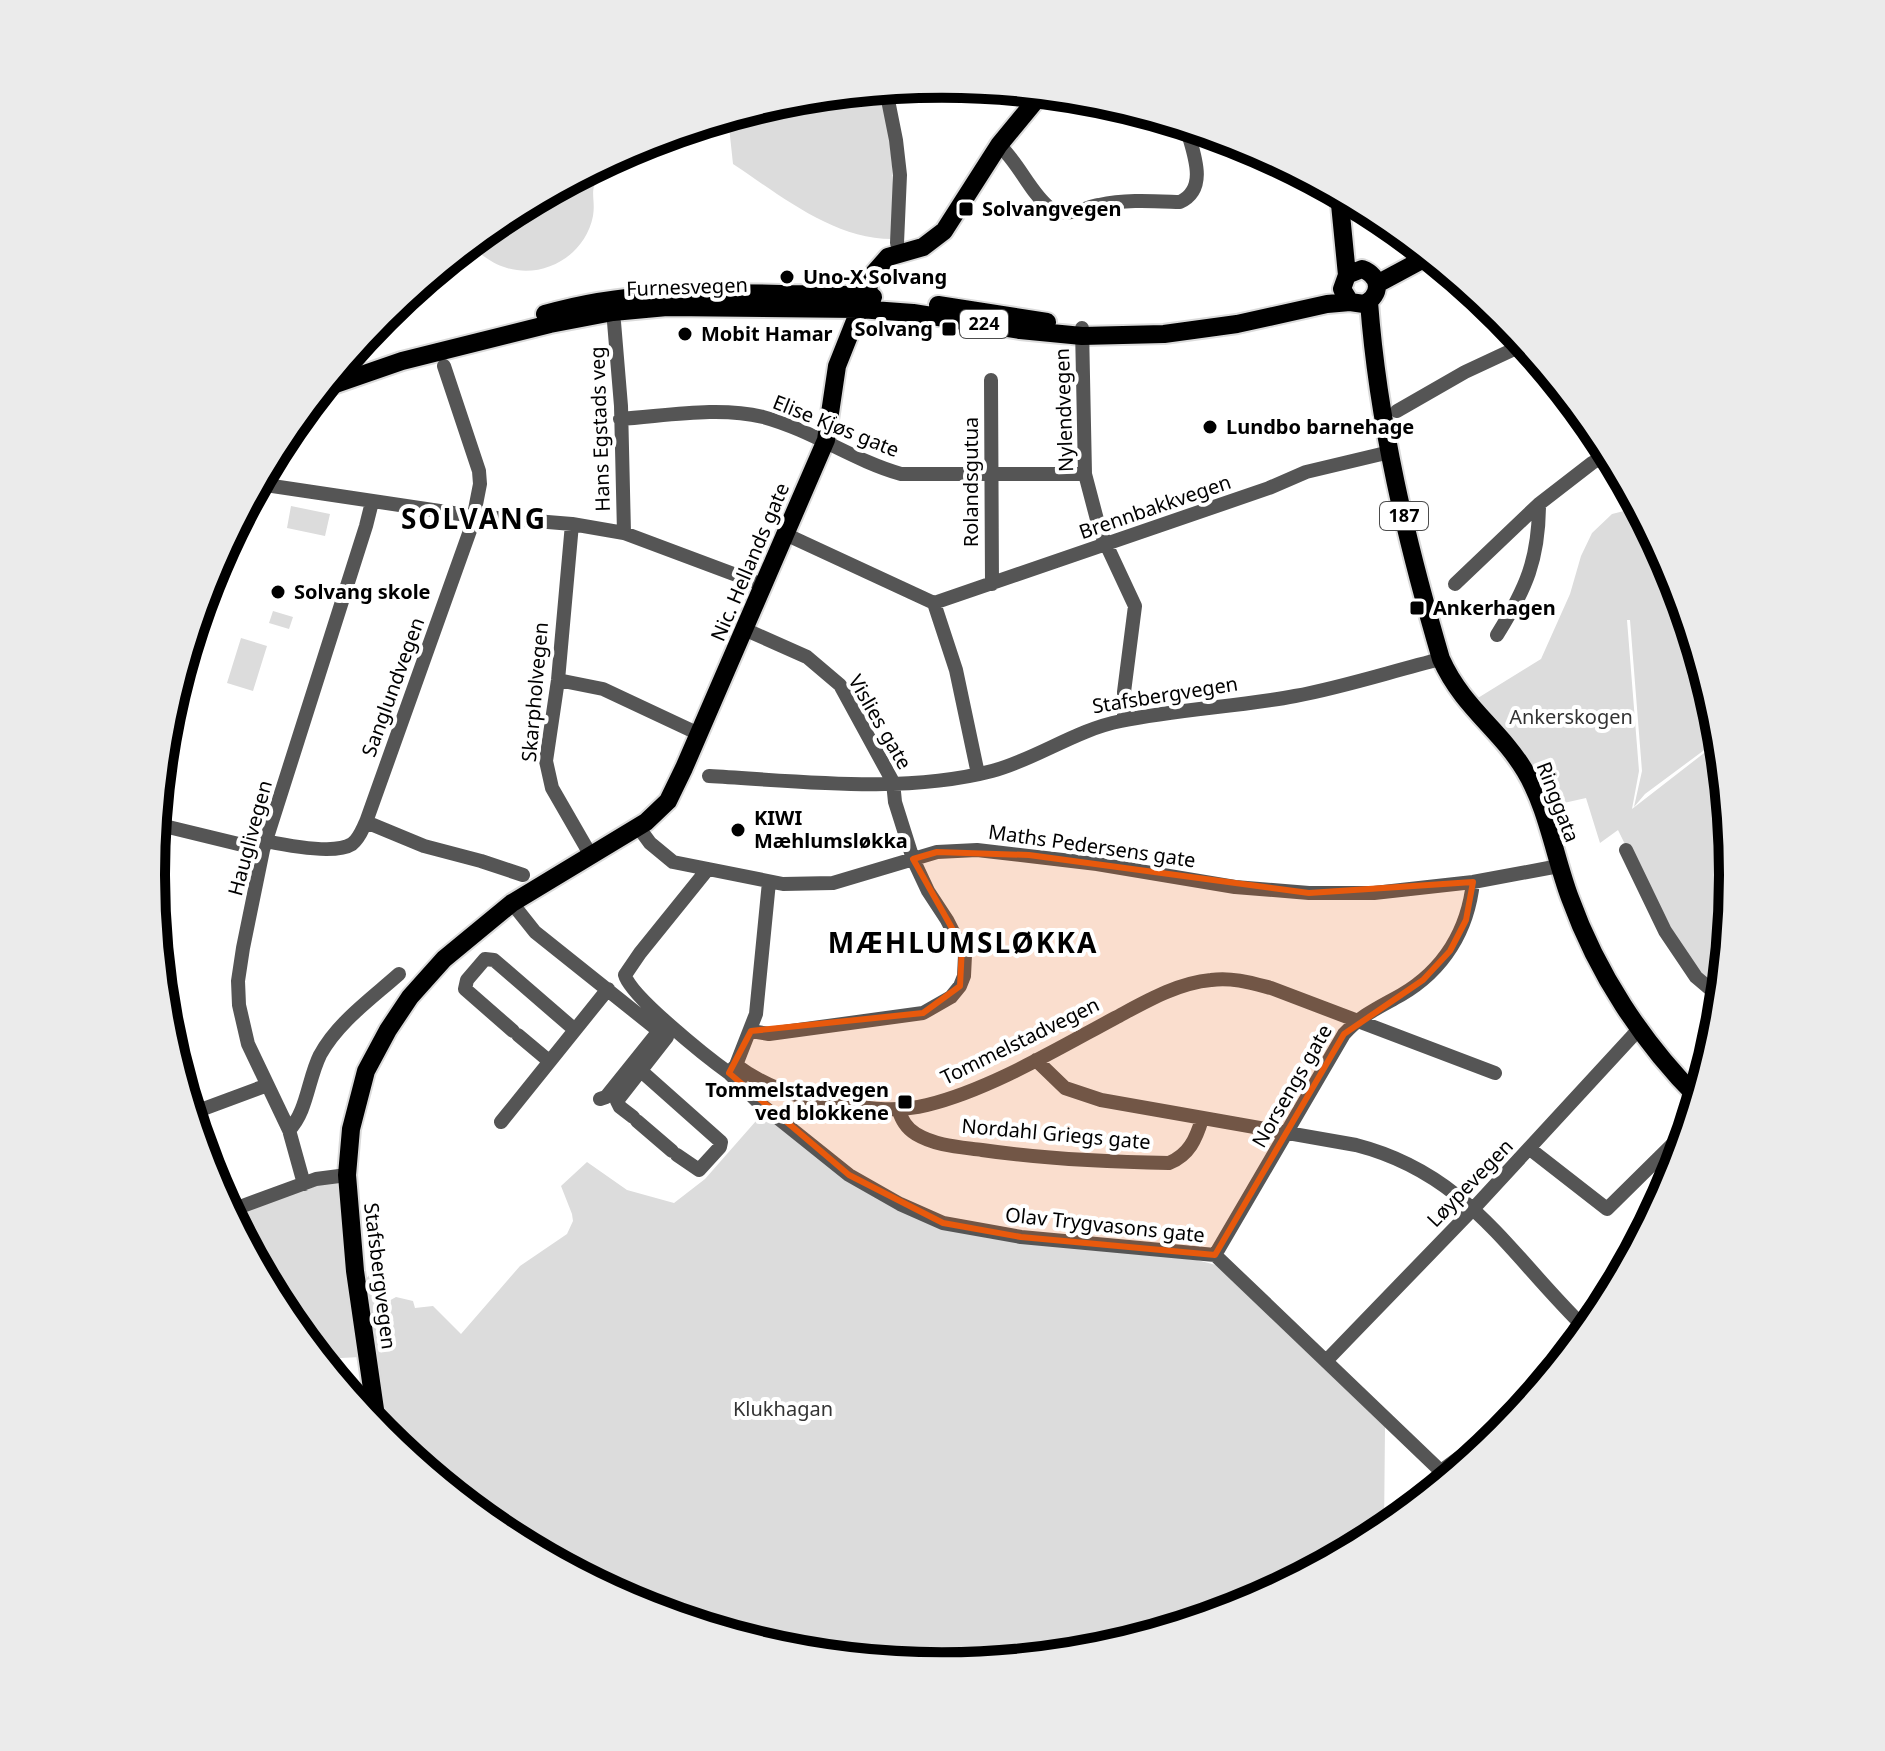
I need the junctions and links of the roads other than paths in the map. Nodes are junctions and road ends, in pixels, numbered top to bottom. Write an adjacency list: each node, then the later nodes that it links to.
1 (888, 100): 6 (street)
2 (1033, 104): 4 (main road)
3 (1189, 138): 4 (street)
4 (999, 145): 10 (main road)
5 (1342, 209): 9 (main road)
6 (897, 243)
7 (1412, 256): 9 (main road, Furnesvegen / 224)
8 (1417, 260): 9 (main road, Furnesvegen / 224)
9 (1360, 277): 11 (main road); 11 (main road); 12 (main road, Furnesvegen / 224)
10 (861, 302): 14 (main road, Furnesvegen / 224); 17 (main road, Furnesvegen / 224); 19 (main road, Furnesvegen / 224); 22 (main road, Nic. Hellands gate)
11 (1358, 303): 12 (main road, Furnesvegen / 224); 23 (main road, Ringgata / 187)
12 (1286, 311): 14 (main road, Furnesvegen / 224)
13 (614, 322): 21 (street, Hans Egstads veg)
14 (1082, 332): 26 (street, Nylendvegen)
15 (1514, 349): 20 (street)
16 (444, 366): 30 (street, Sanglundvegen)
17 (355, 367)
18 (991, 380): 25 (street, Rolandsgutua)
19 (342, 382)
20 (1397, 411)
21 (620, 419): 22 (street, Elise Kjøs gate); 32 (street, Hans Egstads veg)
22 (826, 440): 25 (street, Elise Kjøs gate); 33 (main road, Nic. Hellands gate)
23 (1390, 452): 34 (street, Brennbakkvegen); 41 (main road, Ringgata / 187)
24 (1599, 459): 29 (street)
25 (991, 473): 26 (street, Elise Kjøs gate); 35 (street, Rolandsgutua)
26 (1085, 474): 34 (street, Nylendvegen)
27 (270, 486): 28 (street)
28 (372, 502): 30 (street); 51 (street, Hauglivegen)
29 (1539, 504): 36 (street); 40 (street)
30 (473, 516): 31 (street); 48 (street, Sanglundvegen)
31 (572, 524): 32 (street); 42 (street, Skarpholvegen)
32 (624, 533): 37 (street)
33 (785, 534): 37 (main road, Nic. Hellands gate); 38 (street)
34 (1106, 545): 35 (street, Brennbakkvegen); 43 (street, Nylendvegen)
35 (992, 584): 38 (street, Brennbakkvegen)
36 (1455, 584)
37 (763, 585): 39 (main road, Nic. Hellands gate)
38 (934, 603): 45 (street)
39 (744, 629): 44 (main road, Nic. Hellands gate); 47 (street, Vislies gate)
40 (1497, 635)
41 (1441, 659): 43 (street, Stafsbergvegen); 55 (main road, Ringgata / 187)
42 (558, 680): 44 (street); 53 (street, Skarpholvegen)
43 (1124, 720): 45 (street, Stafsbergvegen)
44 (699, 734): 50 (main road, Nic. Hellands gate)
45 (978, 774): 47 (street, Stafsbergvegen)
46 (709, 776): 47 (street, Stafsbergvegen)
47 (893, 782): 54 (street, Vislies gate)
48 (366, 822): 51 (street, Sanglundvegen); 57 (street)
49 (167, 826): 51 (street)
50 (639, 828): 53 (main road, Stafsbergvegen); 56 (street, Maths Pedersens gate)
51 (265, 845): 74 (street, Hauglivegen)
52 (1626, 850): 63 (street)
53 (590, 854): 60 (main road, Stafsbergvegen)
54 (913, 859): 58 (street, Maths Pedersens gate); 59 (street, Maths Pedersens gate); 68 (street, Vislies gate)
55 (1559, 866): 59 (street, Maths Pedersens gate); 65 (main road, Ringgata / 187)
56 (707, 870): 58 (street, Maths Pedersens gate); 71 (street)
57 (523, 875)
58 (769, 882): 68 (street)
59 (1473, 882): 64 (street, Norsengs gate)
60 (512, 903): 62 (street); 85 (main road, Stafsbergvegen)
61 (399, 974): 81 (street)
62 (608, 989): 66 (street); 67 (street)
63 (1711, 990)
64 (1356, 1020): 69 (street, Tommelstadvegen); 73 (street, Tommelstadvegen); 82 (street, Norsengs gate)
65 (1639, 1029): 75 (main road, Ringgata / 187); 84 (street, Løypevegen)
66 (575, 1030): 70 (street); 70 (street)
67 (659, 1031): 72 (street); 76 (street)
68 (751, 1031): 71 (street)
69 (1036, 1060): 77 (street, Tommelstadvegen); 79 (street, Nordahl Griegs gate)
70 (549, 1061): 80 (street)
71 (732, 1069): 77 (street, Tommelstadvegen); 89 (street, Olav Trygvasons gate)
72 (640, 1070): 72 (street)
73 (1495, 1073)
74 (265, 1086): 78 (street); 81 (street, Hauglivegen)
75 (1690, 1089)
76 (600, 1099)
77 (898, 1109): 79 (street, Nordahl Griegs gate)
78 (201, 1110)
79 (1202, 1119): 82 (street, Nordahl Griegs gate)
80 (501, 1122)
81 (289, 1130): 86 (street, Hauglivegen)
82 (1288, 1133): 88 (street, Nordahl Griegs gate); 89 (street, Norsengs gate)
83 (1671, 1146): 84 (street)
84 (1530, 1149): 88 (street, Løypevegen)
85 (347, 1175): 86 (street); 92 (main road, Stafsbergvegen)
86 (304, 1184): 87 (street)
87 (240, 1207)
88 (1474, 1208): 90 (street, Nordahl Griegs gate); 91 (street, Løypevegen)
89 (1215, 1255): 91 (street, Olav Trygvasons gate)
90 (1579, 1321)
91 (1326, 1361): 93 (street, Olav Trygvasons gate)
92 (375, 1406)
93 (1441, 1471)

